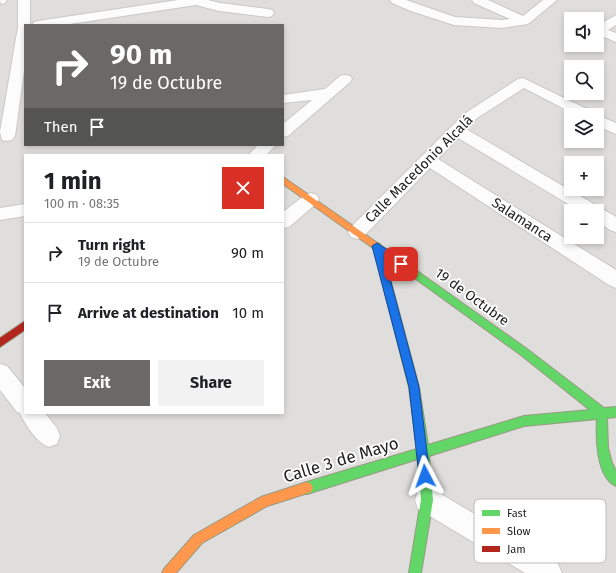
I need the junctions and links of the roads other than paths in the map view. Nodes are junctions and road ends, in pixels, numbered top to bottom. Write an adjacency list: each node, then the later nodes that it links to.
1 (24, 0): 10 (street)
2 (198, 0): 6 (street); 9 (street)
3 (396, 0): 8 (street)
4 (478, 0): 8 (street)
5 (551, 0): 8 (street)
6 (268, 13)
7 (616, 20): 11 (street)
8 (524, 21)
9 (44, 24)
10 (24, 27): 20 (street)
11 (616, 38)
12 (345, 79): 13 (street)
13 (328, 93): 14 (street); 19 (street)
14 (284, 99)
15 (574, 108): 18 (street, Calle Macedonio Alcalá)
16 (604, 123): 17 (street)
17 (616, 129)
18 (456, 130): 23 (street, Calle Macedonio Alcalá); 26 (street)
19 (284, 131)
20 (9, 136)
21 (267, 146): 22 (street)
22 (257, 154)
23 (429, 160): 32 (street, Calle Macedonio Alcalá); 34 (street, Salamanca)
24 (284, 181): 25 (street, 19 de Octubre)
25 (311, 199): 30 (street); 32 (street, 19 de Octubre)
26 (581, 204)
27 (24, 210): 28 (street)
28 (0, 214)
29 (604, 217): 31 (street)
30 (284, 221)
31 (616, 225)
32 (357, 232): 33 (street, 19 de Octubre)
33 (377, 246): 40 (street, 19 de Octubre); 43 (street)
34 (616, 280)
35 (24, 326): 36 (street)
36 (0, 342)
37 (0, 373): 38 (street)
38 (24, 404)
39 (616, 412): 40 (street, Calle 3 de Mayo)
40 (602, 413): 43 (street, Calle 3 de Mayo); 44 (street)
41 (32, 414): 42 (street)
42 (49, 436)
43 (423, 451): 45 (street); 48 (street, Calle 3 de Mayo)
44 (616, 480)
45 (427, 500): 46 (street); 49 (street)
46 (474, 528)
47 (532, 563): 50 (street)
48 (168, 573)
49 (415, 573)
50 (549, 573)

